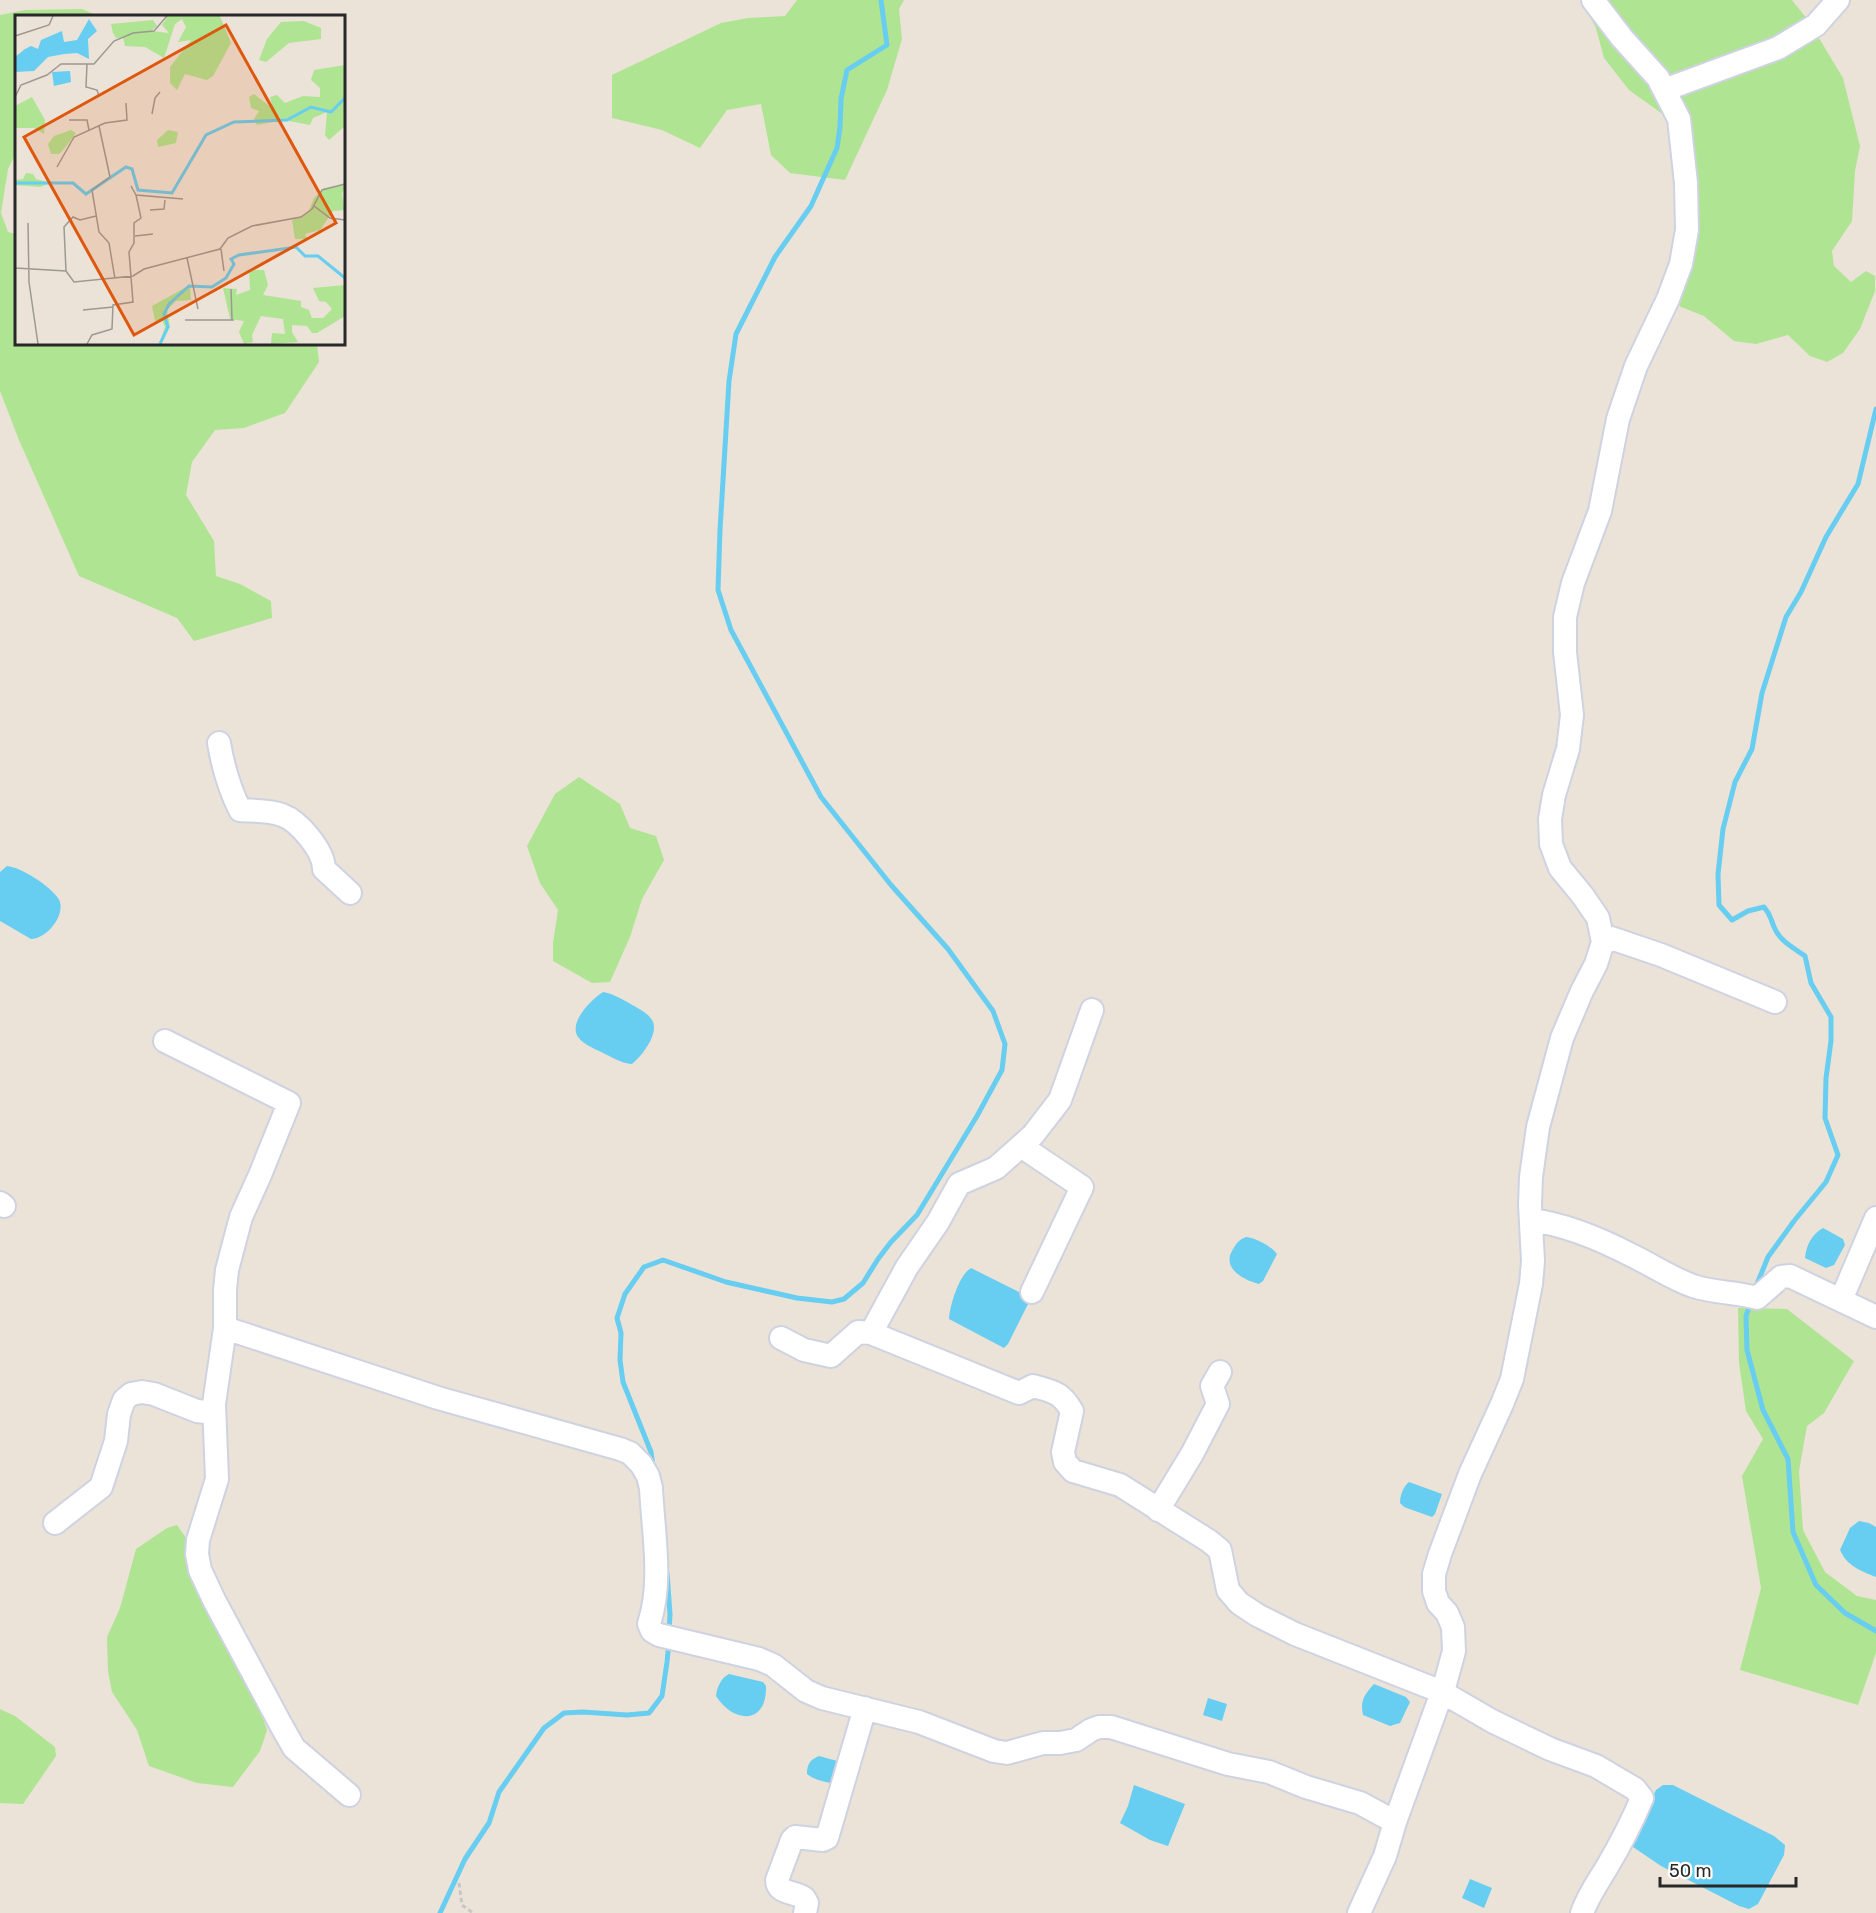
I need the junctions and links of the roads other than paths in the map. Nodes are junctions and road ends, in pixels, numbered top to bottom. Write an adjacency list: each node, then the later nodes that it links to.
1 (1593, 0): 3 (street)
2 (1838, 0): 3 (street)
3 (1664, 90): 6 (street)
4 (219, 743): 5 (street)
5 (350, 893)
6 (1602, 938): 7 (street); 12 (street)
7 (1775, 1002)
8 (1092, 1010): 10 (street)
9 (165, 1041): 16 (street)
10 (1021, 1146): 13 (street); 17 (street)
11 (1876, 1218): 14 (street)
12 (1531, 1220): 14 (street); 23 (street)
13 (1032, 1292)
14 (1841, 1300): 15 (street)
15 (1876, 1317)
16 (225, 1328): 20 (street); 24 (street)
17 (871, 1333): 18 (street); 21 (street)
18 (781, 1338)
19 (1220, 1372): 21 (street)
20 (214, 1413): 22 (street); 25 (street)
21 (1158, 1509): 23 (street)
22 (55, 1523)
23 (1442, 1692): 26 (street); 29 (street)
24 (865, 1707): 26 (street); 27 (street)
25 (349, 1795)
26 (1395, 1822): 28 (street)
27 (805, 1913)
28 (1359, 1913)
29 (1582, 1913)

